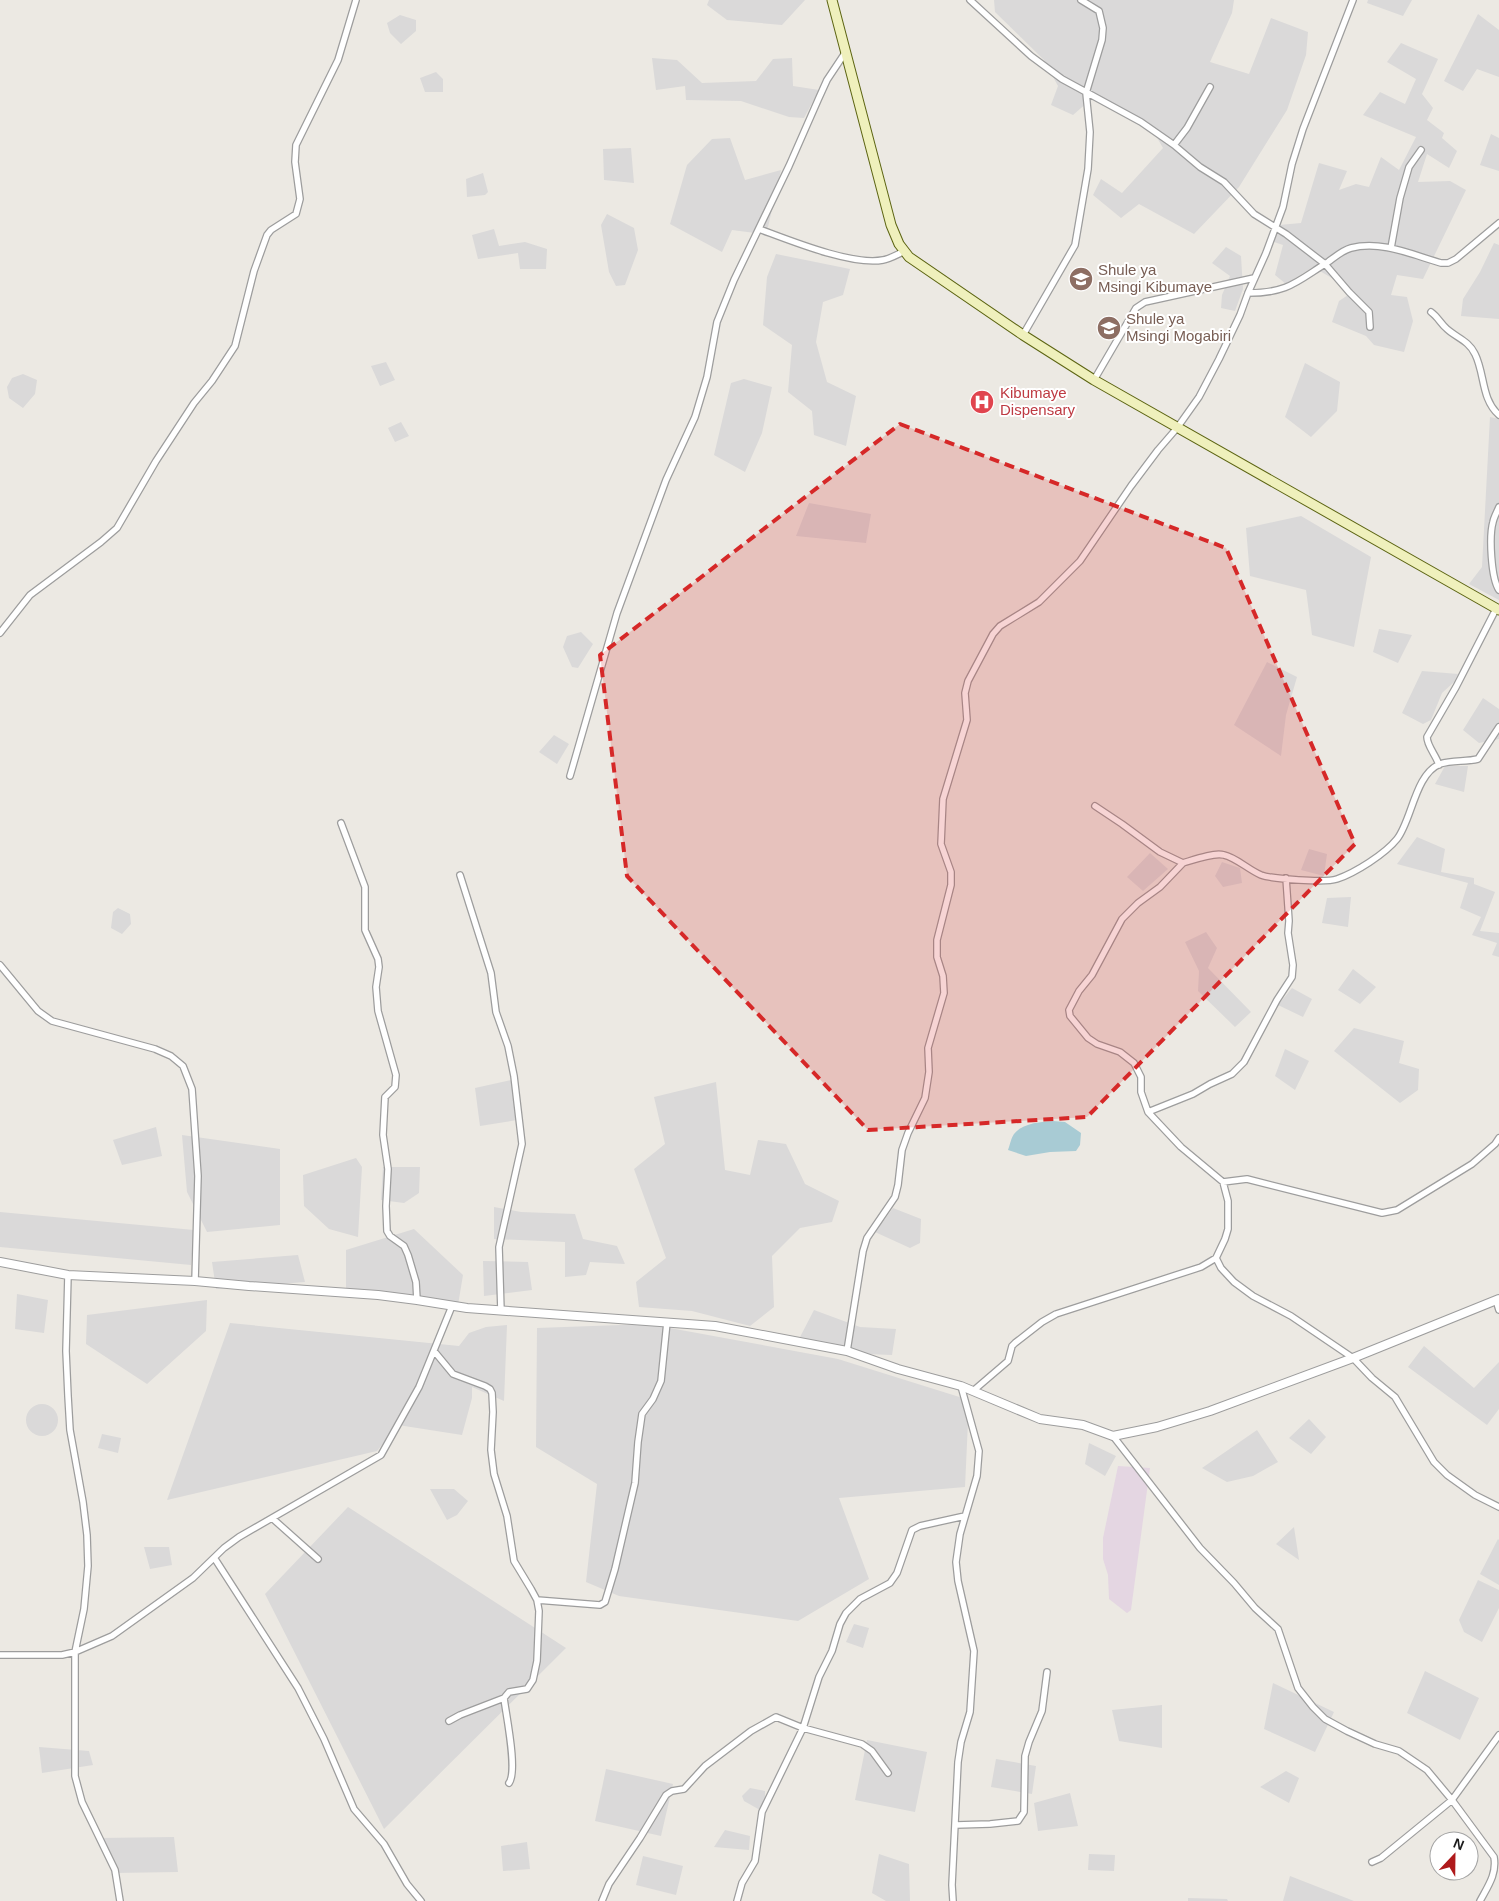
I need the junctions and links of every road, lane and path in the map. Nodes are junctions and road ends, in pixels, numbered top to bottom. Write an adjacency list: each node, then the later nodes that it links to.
1 (356, 0): 28 (street)
2 (832, 0): 6 (main road)
3 (970, 0): 8 (street)
4 (1082, 0): 8 (street)
5 (1353, 0): 12 (street)
6 (845, 53): 13 (street); 15 (main road)
7 (1210, 87): 9 (street)
8 (1086, 93): 9 (street); 21 (street)
9 (1174, 144): 12 (street)
10 (1421, 150): 14 (street)
11 (1499, 223): 14 (street)
12 (1274, 226): 16 (street); 17 (street)
13 (759, 228): 15 (street); 31 (street)
14 (1391, 248): 16 (street)
15 (905, 251): 21 (main road)
16 (1325, 264): 18 (street); 20 (street)
17 (1254, 278): 18 (street); 22 (street)
18 (1248, 293): 24 (street)
19 (1431, 312): 23 (street)
20 (1370, 327)
21 (1024, 335): 22 (main road)
22 (1094, 380): 24 (main road)
23 (1499, 415)
24 (1177, 428): 27 (main road); 52 (street)
25 (1499, 506): 26 (street)
26 (1499, 590)
27 (1498, 610): 30 (street)
28 (0, 633)
29 (1499, 727): 30 (street)
30 (1439, 764): 36 (street)
31 (570, 776)
32 (1095, 806): 34 (street)
33 (341, 823): 46 (street)
34 (1183, 863): 36 (street); 38 (street)
35 (460, 875): 49 (street)
36 (1286, 878): 38 (street)
37 (0, 965): 44 (street)
38 (1148, 1112): 40 (street)
39 (1499, 1138): 40 (street)
40 (1223, 1182): 41 (street)
41 (1216, 1258): 53 (street); 55 (street)
42 (0, 1262): 43 (street)
43 (68, 1275): 44 (street); 63 (street)
44 (194, 1281): 46 (street)
45 (1497, 1299): 48 (street); 53 (street)
46 (418, 1300): 47 (street)
47 (452, 1306): 49 (street); 51 (street)
48 (1499, 1310)
49 (501, 1311): 50 (street)
50 (667, 1322): 52 (street); 62 (street)
51 (434, 1351): 59 (street); 62 (street)
52 (847, 1351): 54 (street)
53 (1353, 1358): 56 (street); 57 (street)
54 (961, 1386): 55 (street); 58 (street)
55 (973, 1391): 56 (street)
56 (1113, 1436): 72 (street)
57 (1499, 1507)
58 (965, 1516): 68 (street); 73 (street)
59 (272, 1518): 60 (street); 61 (street)
60 (215, 1558): 63 (street); 77 (street)
61 (318, 1559)
62 (537, 1600): 66 (street)
63 (75, 1652): 64 (street); 76 (street)
64 (0, 1655)
65 (1047, 1672): 73 (street)
66 (504, 1698): 67 (street); 71 (street)
67 (449, 1721)
68 (803, 1728): 70 (street); 78 (street); 79 (street)
69 (1499, 1735): 72 (street)
70 (888, 1773)
71 (509, 1783)
72 (1452, 1800): 74 (street); 75 (street)
73 (956, 1825): 80 (street)
74 (1496, 1857): 81 (street)
75 (1372, 1862)
76 (120, 1901)
77 (421, 1901)
78 (602, 1901)
79 (737, 1901)
80 (953, 1901)
81 (1480, 1901)

